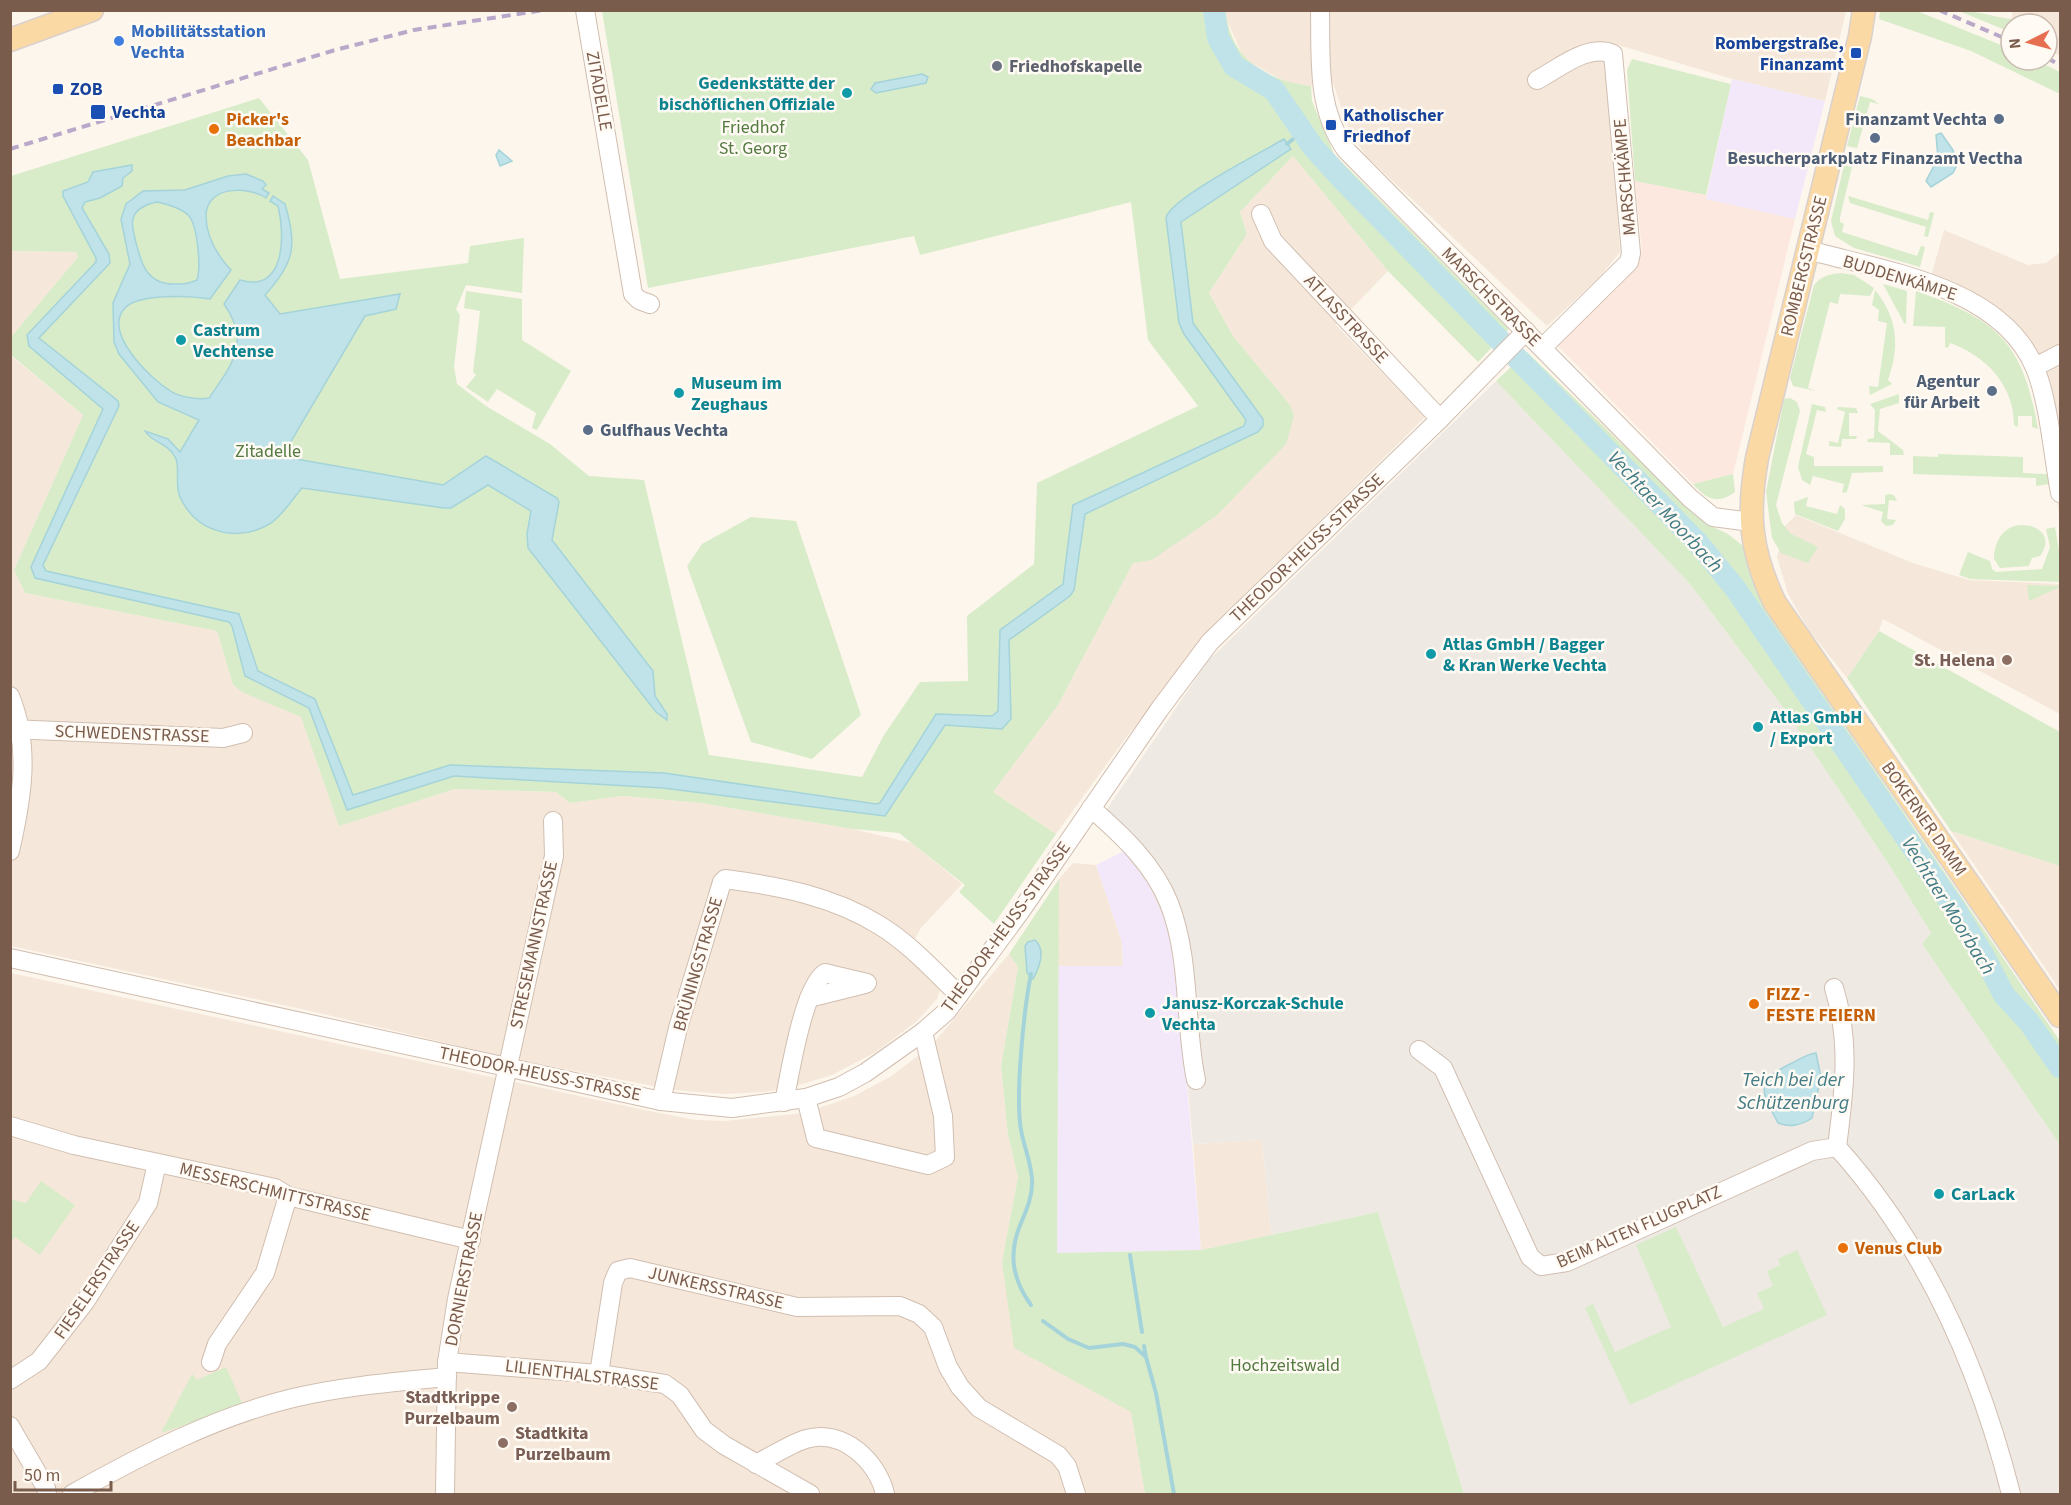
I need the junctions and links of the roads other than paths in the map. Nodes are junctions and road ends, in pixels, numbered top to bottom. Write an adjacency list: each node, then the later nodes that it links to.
1 (585, 10): 9 (street, ZITADELLE)
2 (1320, 10): 10 (street, MARSCHSTRASSE)
3 (1864, 10): 8 (main road, ROMBERGSTRASSE)
4 (80, 12): 5 (main road)
5 (10, 40)
6 (1537, 80): 11 (street, MARSCHKÄMPE)
7 (1261, 214): 14 (street, ATLASSTRASSE)
8 (1808, 250): 13 (street, BUDDENKÄMPE); 16 (main road, ROMBERGSTRASSE)
9 (650, 304)
10 (1522, 335): 11 (street, MARSCHSTRASSE); 14 (street, THEODOR-HEUSS-STRASSE)
11 (1542, 348): 16 (street, MARSCHSTRASSE)
12 (2061, 354): 13 (street)
13 (2035, 367): 15 (street, BUDDENKÄMPE)
14 (1440, 419): 20 (street, THEODOR-HEUSS-STRASSE)
15 (2061, 493)
16 (1751, 522): 27 (main road, BOKERNER DAMM)
17 (10, 696): 18 (street)
18 (15, 729): 19 (street, SCHWEDENSTRASSE); 22 (street)
19 (243, 733)
20 (1091, 808): 25 (street, THEODOR-HEUSS-STRASSE); 31 (street)
21 (553, 821): 30 (street, STRESEMANNSTRASSE)
22 (10, 851)
23 (10, 958): 30 (street, THEODOR-HEUSS-STRASSE)
24 (1834, 988): 36 (street)
25 (959, 995): 28 (street, THEODOR-HEUSS-STRASSE); 33 (street, BRÜNINGSTRASSE)
26 (809, 999): 34 (street)
27 (2061, 1016)
28 (924, 1032): 32 (street, THEODOR-HEUSS-STRASSE); 32 (street)
29 (1419, 1050): 36 (street, BEIM ALTEN FLUGPLATZ)
30 (509, 1068): 33 (street, THEODOR-HEUSS-STRASSE); 39 (street, DORNIERSTRASSE)
31 (1196, 1080)
32 (806, 1098): 34 (street, THEODOR-HEUSS-STRASSE)
33 (661, 1101): 34 (street, THEODOR-HEUSS-STRASSE)
34 (784, 1102)
35 (10, 1126): 37 (street, MESSERSCHMITTSTRASSE)
36 (1838, 1148): 52 (street)
37 (157, 1163): 38 (street, MESSERSCHMITTSTRASSE); 43 (street, FIESELERSTRASSE)
38 (288, 1196): 39 (street, MESSERSCHMITTSTRASSE); 40 (street)
39 (471, 1240): 41 (street, DORNIERSTRASSE)
40 (211, 1362)
41 (447, 1369): 42 (street, LILIENTHALSTRASSE); 47 (street, LILIENTHALSTRASSE); 48 (street, DORNIERSTRASSE)
42 (599, 1374): 45 (street, LILIENTHALSTRASSE); 51 (street, JUNKERSSTRASSE)
43 (10, 1380)
44 (10, 1426): 46 (street)
45 (756, 1464): 49 (street, LILIENTHALSTRASSE); 50 (street)
46 (47, 1494)
47 (72, 1494)
48 (446, 1494)
49 (810, 1494)
50 (885, 1494)
51 (1077, 1494)
52 (2011, 1494)

